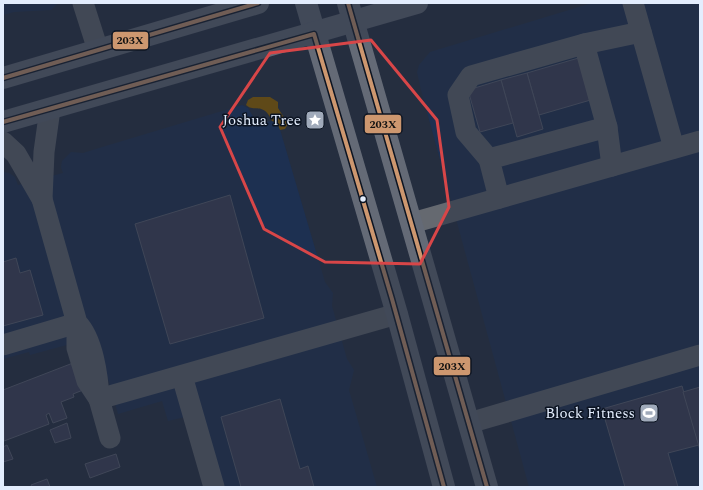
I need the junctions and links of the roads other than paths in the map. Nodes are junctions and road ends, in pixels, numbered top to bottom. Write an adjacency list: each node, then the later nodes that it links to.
1 (83, 3): 10 (lane)
2 (258, 3): 10 (main road)
3 (306, 3): 8 (main road)
4 (417, 3): 6 (main road)
5 (633, 3): 7 (lane)
6 (351, 12): 8 (main road); 22 (main road)
7 (641, 32): 9 (lane); 17 (lane)
8 (314, 34): 12 (main road); 23 (main road)
9 (584, 44): 14 (lane); 18 (lane)
10 (98, 50): 11 (main road)
11 (3, 78)
12 (50, 109): 13 (main road); 21 (lane)
13 (3, 122)
14 (607, 127): 18 (lane); 19 (lane)
15 (700, 141): 17 (lane)
16 (3, 142): 21 (lane)
17 (674, 148): 19 (lane)
18 (489, 159): 20 (lane)
19 (612, 166): 20 (lane)
20 (499, 198): 22 (lane)
21 (42, 199): 24 (lane)
22 (412, 223): 29 (main road)
23 (397, 314): 27 (lane); 32 (main road)
24 (77, 323): 25 (lane); 28 (lane)
25 (3, 345)
26 (700, 355): 29 (lane)
27 (182, 376): 28 (lane); 31 (lane)
28 (99, 399): 30 (lane)
29 (469, 423): 33 (main road)
30 (110, 438)
31 (214, 487)
32 (444, 487)
33 (487, 487)

